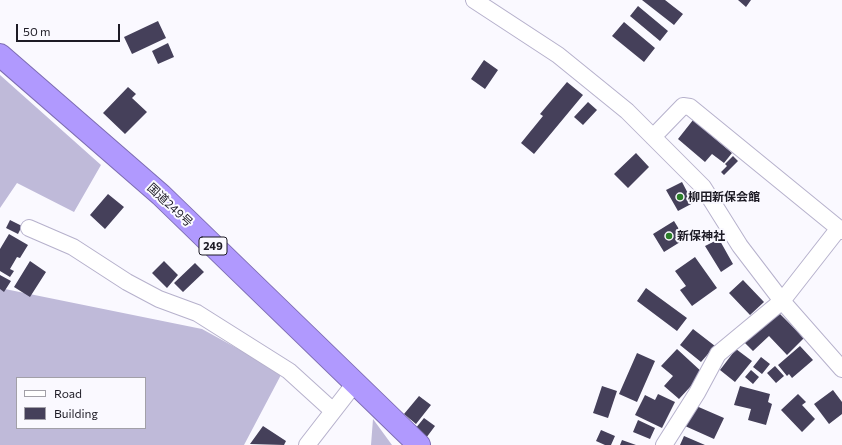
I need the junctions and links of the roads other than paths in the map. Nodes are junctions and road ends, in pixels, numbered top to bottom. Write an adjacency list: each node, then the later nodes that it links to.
1 (474, 0): 3 (street)
2 (0, 55): 8 (highway, 国道249号 / 249)
3 (652, 137): 5 (street); 6 (street)
4 (29, 228): 9 (street)
5 (840, 230): 6 (street)
6 (782, 301): 7 (street); 12 (street)
7 (842, 368)
8 (355, 384): 9 (street); 11 (highway, 国道249号 / 249)
9 (333, 411): 10 (street)
10 (307, 445)
11 (419, 445)
12 (664, 445)

